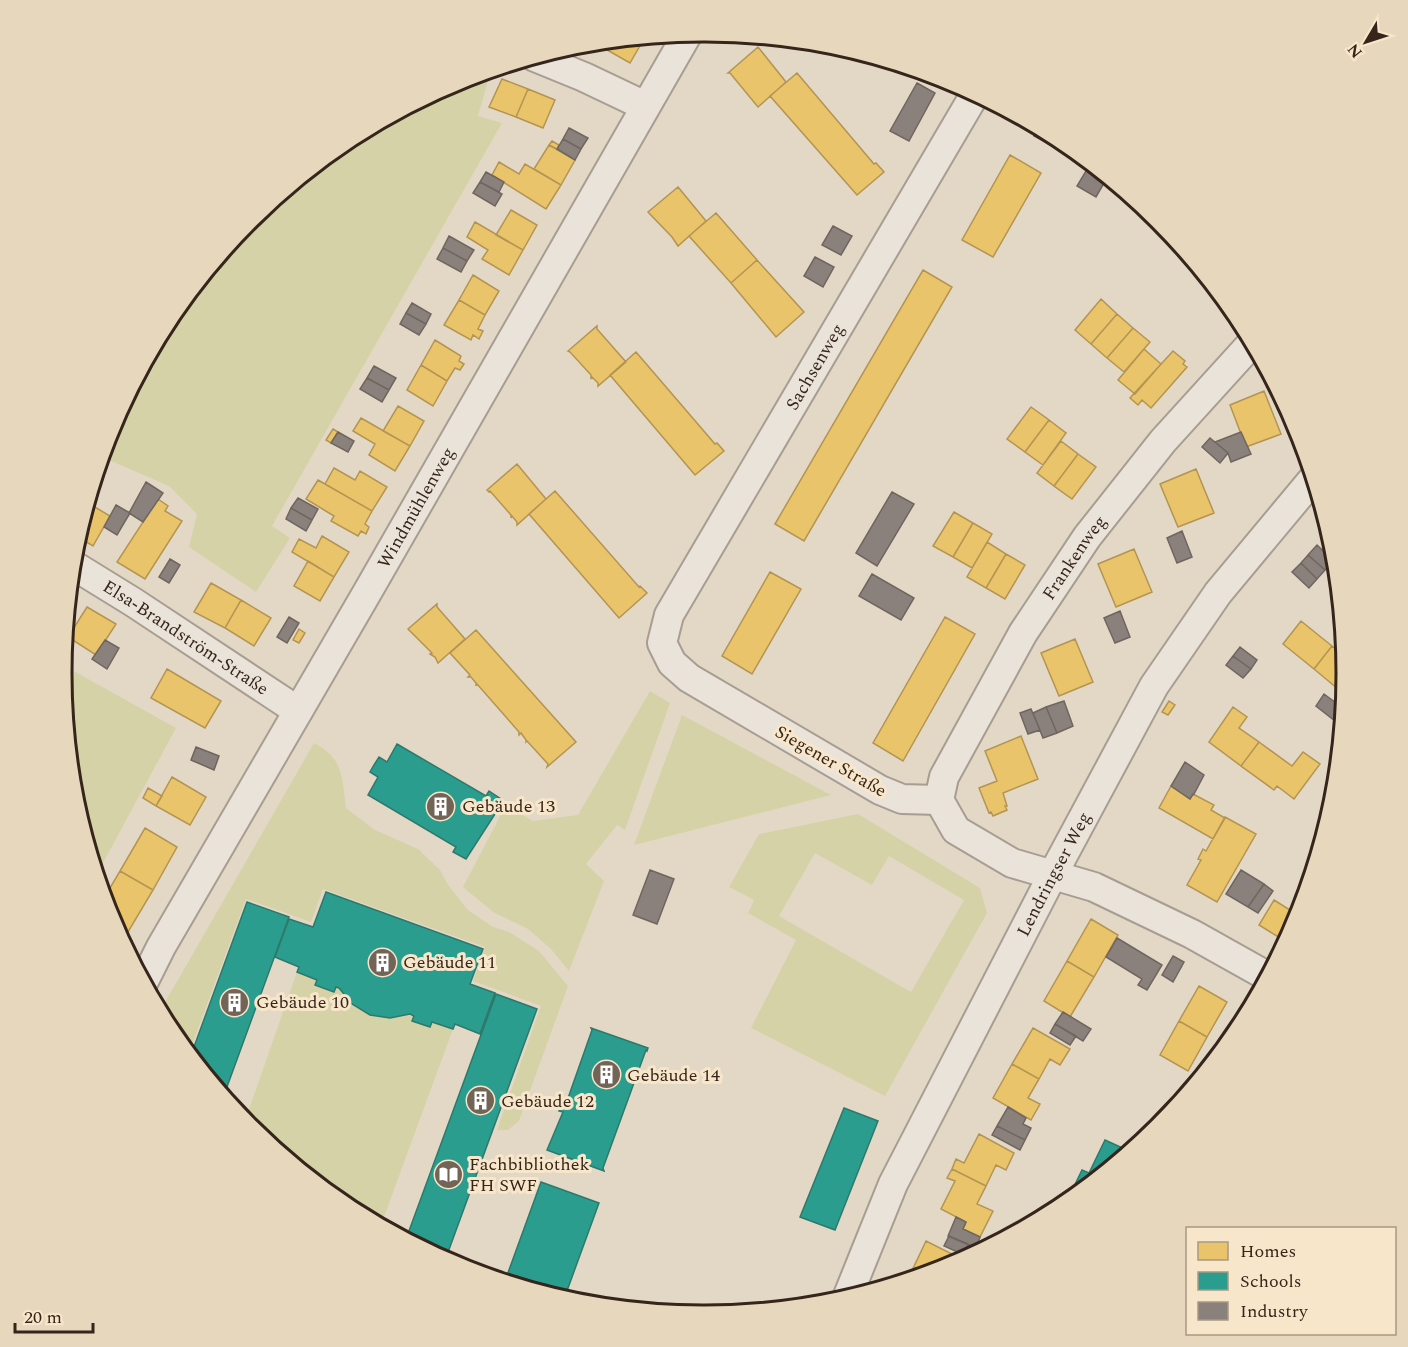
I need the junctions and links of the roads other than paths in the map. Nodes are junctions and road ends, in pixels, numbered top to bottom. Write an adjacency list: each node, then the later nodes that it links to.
1 (682, 43): 4 (street, Windmühlenweg)
2 (548, 62): 4 (street)
3 (971, 101): 8 (street, Sachsenweg)
4 (645, 106): 9 (street, Windmühlenweg)
5 (1246, 350): 10 (street, Frankenweg)
6 (1307, 486): 11 (street, Lendringser Weg)
7 (82, 570): 9 (street, Elsa-Brandström-Straße)
8 (662, 643): 10 (street, Siegener Straße)
9 (298, 711): 12 (street, Windmühlenweg)
10 (939, 800): 11 (street)
11 (1053, 874): 13 (street); 14 (street, Lendringser Weg)
12 (145, 967)
13 (1260, 972)
14 (851, 1287)

